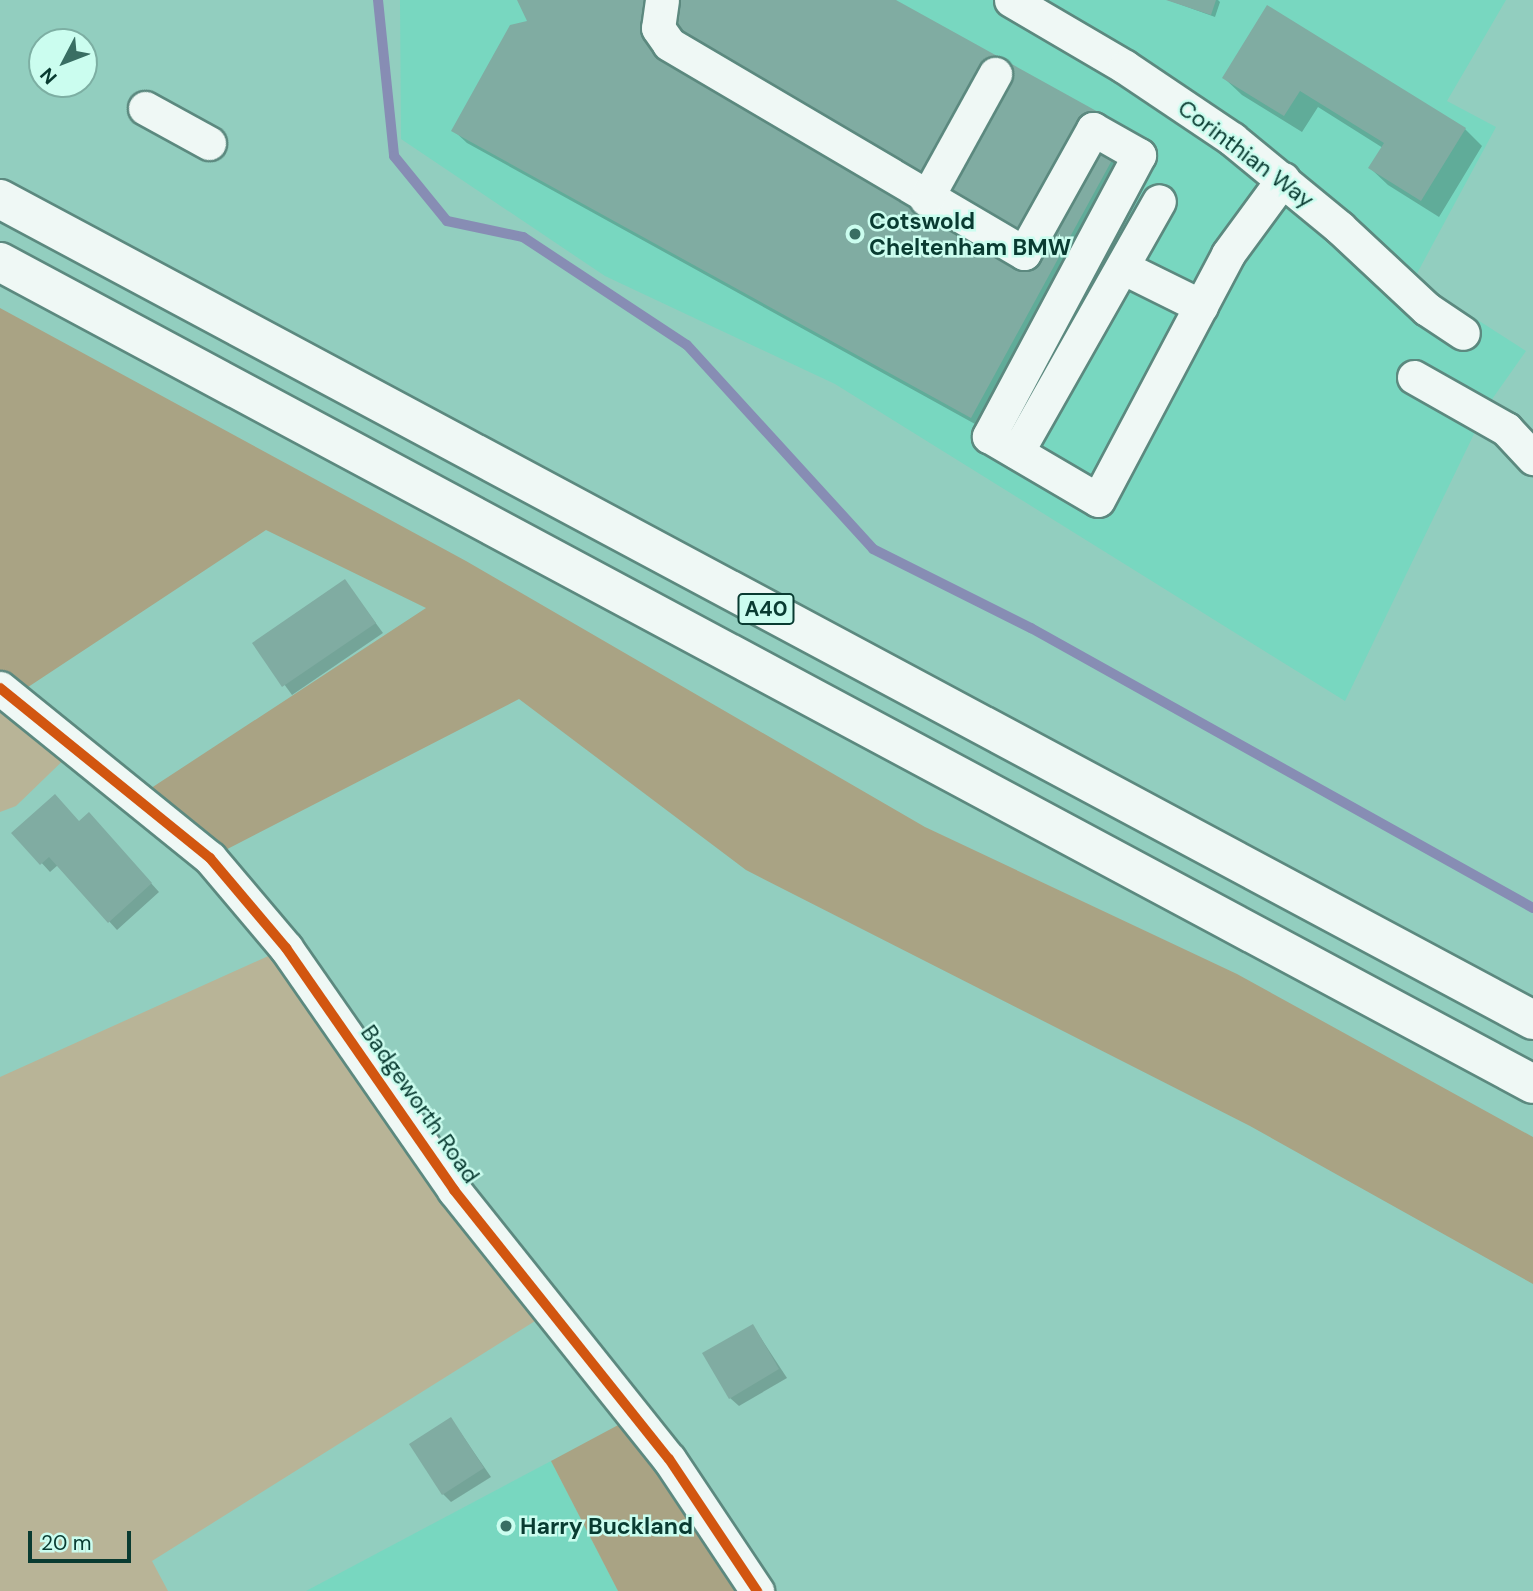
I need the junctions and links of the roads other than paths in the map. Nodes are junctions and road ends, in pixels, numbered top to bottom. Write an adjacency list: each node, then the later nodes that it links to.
1 (662, 0): 9 (street)
2 (1012, 0): 6 (street, Corinthian Way)
3 (995, 74): 9 (street)
4 (145, 108): 5 (street)
5 (209, 143)
6 (1283, 179): 14 (street); 15 (street, Corinthian Way)
7 (0, 193): 11 (street)
8 (0, 199): 11 (highway, A40)
9 (926, 199): 17 (street)
10 (1159, 201): 13 (street)
11 (61, 231): 20 (highway, A40)
12 (0, 262): 21 (highway, A40)
13 (1124, 268): 14 (street); 17 (street)
14 (1201, 306): 17 (street)
15 (1463, 333)
16 (1414, 377): 18 (street)
17 (1017, 452)
18 (1533, 458)
19 (0, 688): 22 (street, Badgeworth Road)
20 (1533, 1020)
21 (1533, 1084)
22 (757, 1591)

